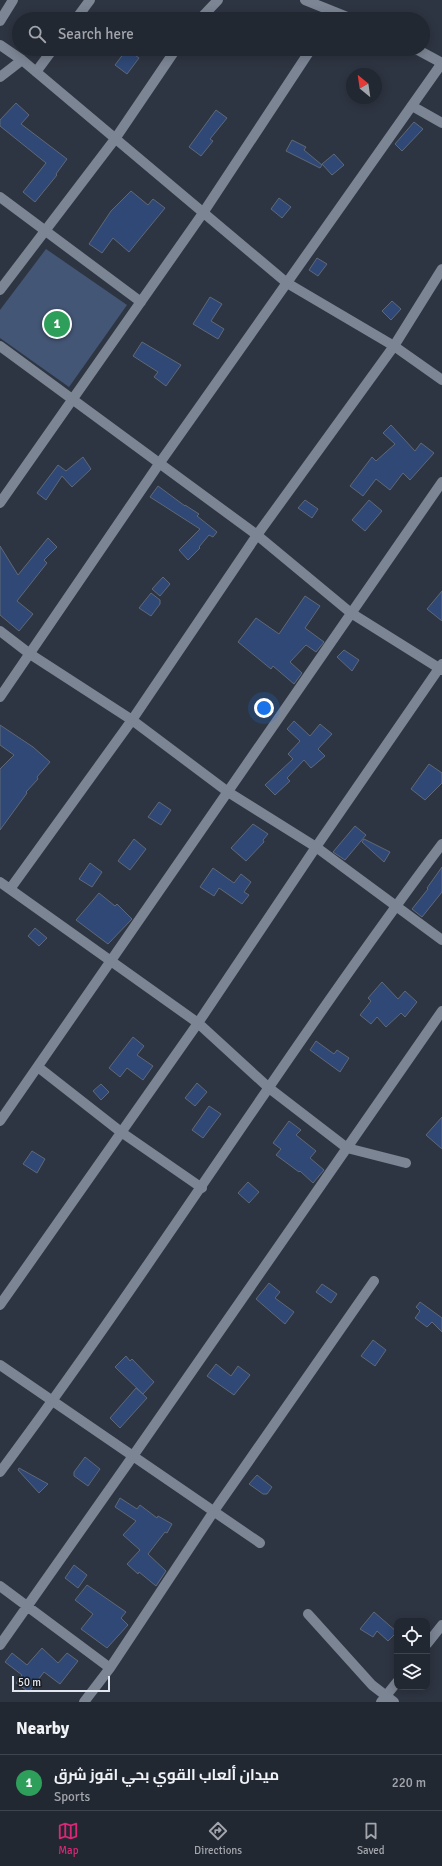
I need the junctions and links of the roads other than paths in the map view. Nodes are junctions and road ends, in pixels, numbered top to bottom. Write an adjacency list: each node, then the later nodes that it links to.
1 (13, 0): 8 (street)
2 (90, 0): 5 (street)
3 (218, 0): 6 (street)
4 (305, 0): 7 (street)
5 (81, 12)
6 (207, 12)
7 (326, 12)
8 (0, 21)
9 (0, 45): 10 (street)
10 (12, 53)
11 (16, 56): 16 (street)
12 (48, 56): 18 (street)
13 (171, 56): 22 (street)
14 (306, 56): 24 (street)
15 (429, 56): 17 (street)
16 (22, 60): 18 (street); 19 (street)
17 (442, 63): 20 (street)
18 (36, 72): 22 (street)
19 (0, 77)
20 (412, 106): 21 (street); 27 (street)
21 (442, 123)
22 (115, 138): 24 (street); 25 (street)
23 (0, 197): 25 (street)
24 (203, 213): 27 (street); 29 (street)
25 (45, 231): 28 (street); 29 (street)
26 (442, 269): 31 (street)
27 (287, 283): 31 (street); 34 (street)
28 (0, 290)
29 (141, 302): 33 (street)
30 (0, 346): 33 (street)
31 (394, 346): 32 (street); 37 (street)
32 (442, 380)
33 (73, 400): 34 (street); 36 (street)
34 (159, 464): 37 (street); 40 (street)
35 (442, 482): 38 (street)
36 (0, 503)
37 (257, 535): 38 (street); 43 (street)
38 (351, 613): 41 (street); 44 (street)
39 (0, 631): 40 (street)
40 (30, 654): 42 (street); 43 (street)
41 (441, 668): 46 (street)
42 (0, 697)
43 (132, 720): 44 (street); 48 (street)
44 (228, 792): 46 (street); 51 (street)
45 (442, 844): 49 (street)
46 (316, 847): 49 (street); 53 (street)
47 (0, 882): 48 (street)
48 (10, 889): 51 (street)
49 (395, 906): 50 (street); 55 (street)
50 (442, 940)
51 (111, 961): 53 (street); 54 (street)
52 (442, 1011): 58 (street)
53 (198, 1023): 55 (street); 57 (street)
54 (38, 1067): 56 (street); 57 (street)
55 (269, 1088): 58 (street); 60 (street)
56 (0, 1121)
57 (121, 1132): 60 (street); 62 (street)
58 (347, 1148): 59 (street); 65 (street)
59 (406, 1163)
60 (202, 1188): 64 (street)
61 (374, 1281): 67 (street)
62 (0, 1305)
63 (0, 1365): 64 (street)
64 (53, 1401): 65 (street); 66 (street)
65 (134, 1456): 67 (street); 70 (street)
66 (0, 1472)
67 (214, 1512): 68 (street); 75 (street)
68 (260, 1543)
69 (0, 1586): 70 (street)
70 (27, 1606): 74 (street); 75 (street)
71 (308, 1614): 77 (street)
72 (442, 1625): 73 (street)
73 (430, 1640)
74 (0, 1645)
75 (110, 1668): 78 (street)
76 (394, 1686): 77 (street)
77 (384, 1699): 79 (street)
78 (84, 1702)
79 (394, 1702)

